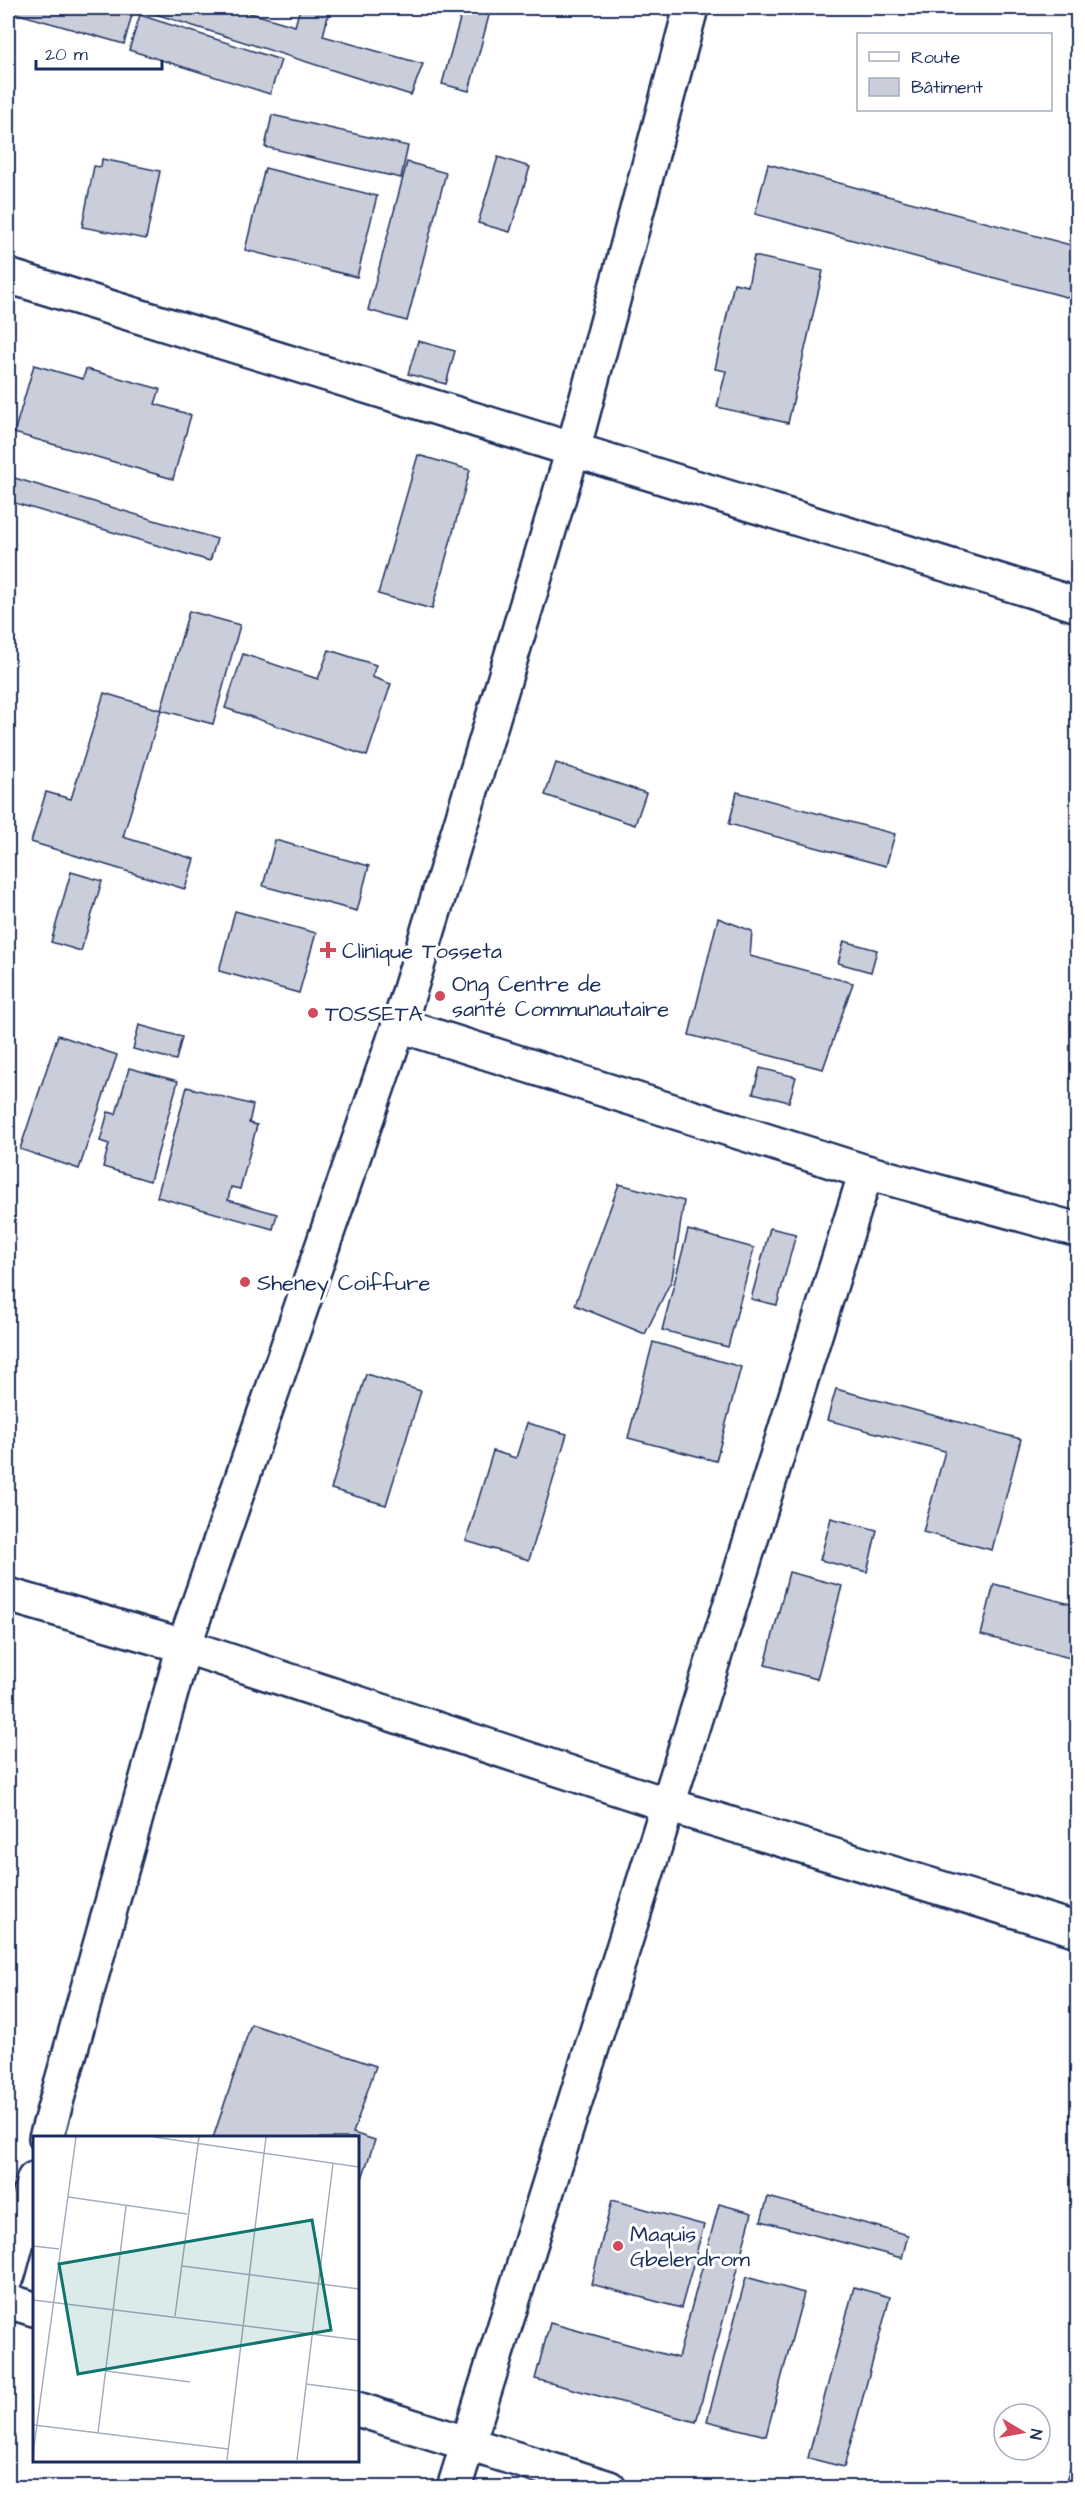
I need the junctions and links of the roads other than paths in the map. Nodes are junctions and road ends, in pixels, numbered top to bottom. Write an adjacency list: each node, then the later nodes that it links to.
1 (691, 8): 3 (street)
2 (8, 276): 3 (street)
3 (573, 450): 4 (street); 5 (street)
4 (1077, 605)
5 (399, 1024): 6 (street); 9 (street)
6 (866, 1172): 7 (street); 10 (street)
7 (1077, 1230)
8 (8, 1595): 9 (street)
9 (184, 1646): 10 (street); 12 (street)
10 (668, 1805): 11 (street); 18 (street)
11 (1077, 1930)
12 (47, 2136)
13 (33, 2183): 14 (street)
14 (8, 2275)
15 (8, 2301): 16 (street)
16 (33, 2309)
17 (358, 2409): 18 (street)
18 (468, 2444): 19 (street); 20 (street)
19 (454, 2487)
20 (609, 2487)

